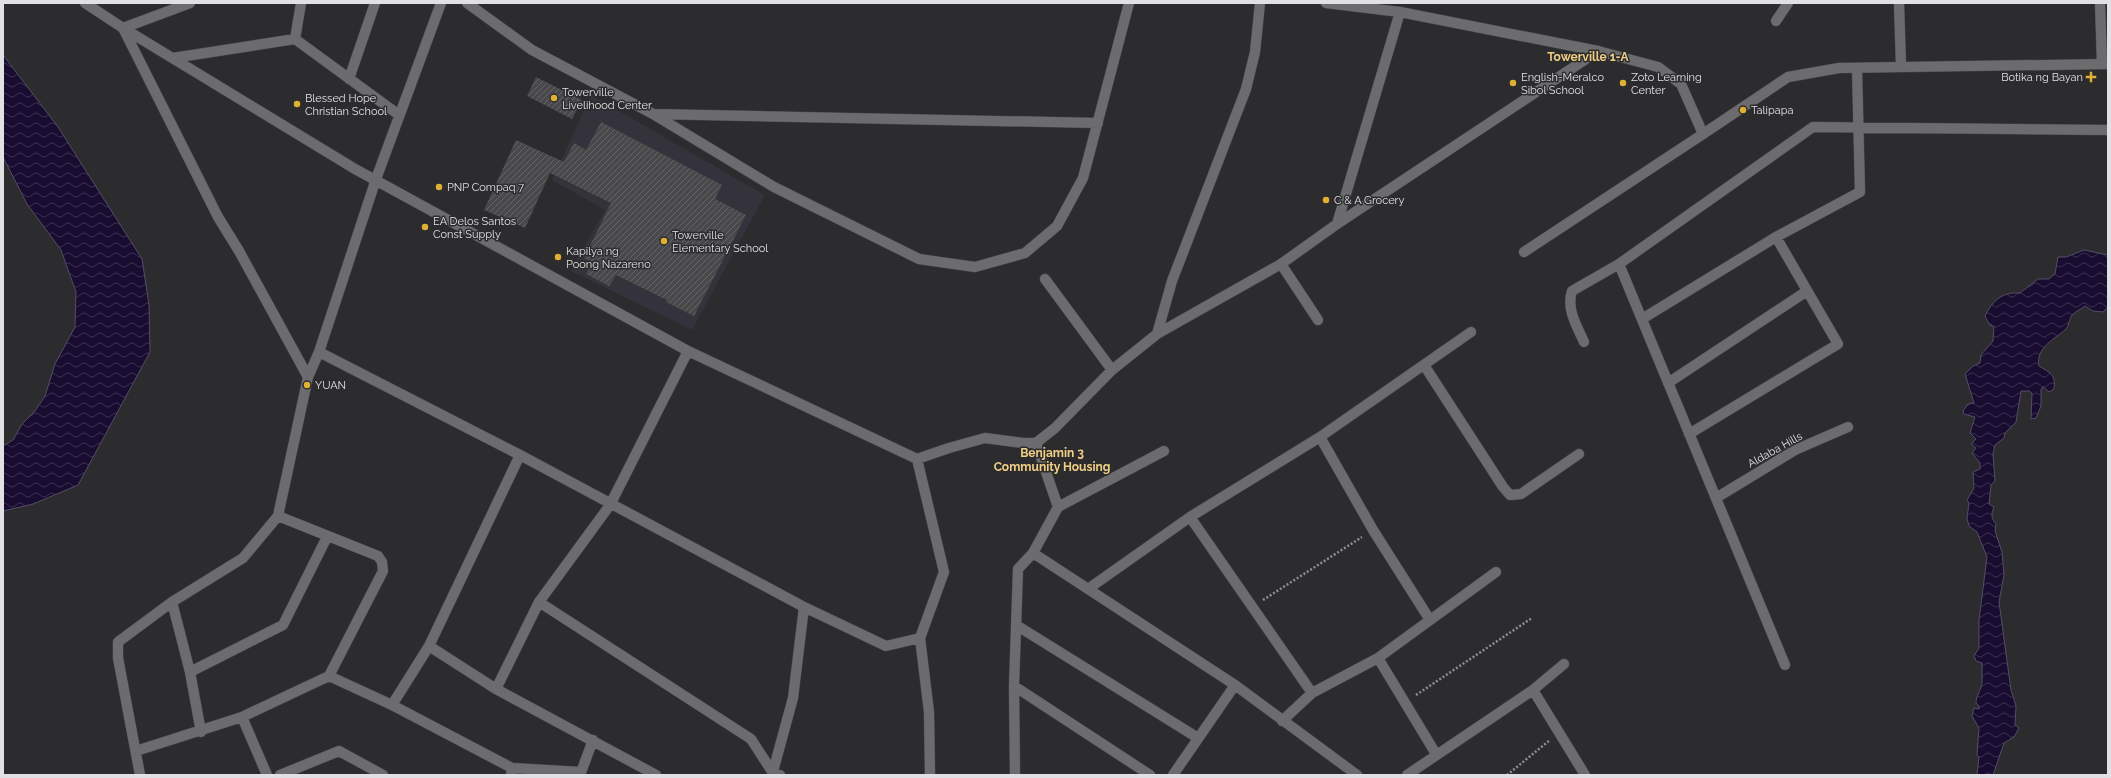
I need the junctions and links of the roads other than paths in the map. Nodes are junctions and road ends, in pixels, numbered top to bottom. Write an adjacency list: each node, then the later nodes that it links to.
1 (85, 3): 15 (street)
2 (190, 3): 15 (street)
3 (301, 3): 16 (street)
4 (375, 3): 22 (street)
5 (441, 3): 24 (street)
6 (467, 3): 23 (street)
7 (1129, 3): 25 (street)
8 (1260, 3): 40 (street)
9 (1326, 3): 13 (street)
10 (1788, 3): 14 (street)
11 (1899, 3): 20 (street)
12 (2100, 3): 19 (street)
13 (1400, 12): 17 (street); 30 (street)
14 (1776, 21)
15 (123, 28): 18 (street); 46 (street)
16 (295, 39): 18 (street); 22 (street)
17 (1598, 50): 28 (street); 30 (street)
18 (173, 58): 29 (street)
19 (2105, 64): 20 (street)
20 (1901, 66): 21 (street)
21 (1857, 68): 26 (street); 28 (street)
22 (349, 79): 24 (street)
23 (654, 114): 25 (street); 25 (street)
24 (399, 115): 29 (street)
25 (1098, 123)
26 (1859, 128): 27 (street); 31 (street); 34 (street)
27 (2108, 130)
28 (1703, 134): 32 (street)
29 (376, 179): 42 (street); 43 (street)
30 (1337, 224): 33 (street)
31 (1776, 237): 36 (street); 38 (street)
32 (1524, 252)
33 (1282, 264): 37 (street); 40 (street)
34 (1619, 264): 38 (street); 41 (street)
35 (1045, 279): 45 (street)
36 (1807, 291): 47 (street); 49 (street)
37 (1318, 320)
38 (1642, 320): 47 (street)
39 (1471, 332): 44 (street)
40 (1157, 334): 45 (street)
41 (1584, 342)
42 (688, 351): 55 (street); 57 (street)
43 (319, 352): 46 (street); 54 (street)
44 (1424, 365): 50 (street); 53 (street)
45 (1112, 370): 51 (street)
46 (308, 377): 59 (street)
47 (1668, 383): 49 (street)
48 (1848, 427): 56 (street, Aldaba Hills)
49 (1689, 434): 56 (street)
50 (1320, 437): 60 (street); 68 (street)
51 (1036, 443): 55 (street); 58 (street)
52 (1164, 451): 58 (street)
53 (1579, 454)
54 (520, 456): 57 (street); 71 (street)
55 (917, 459): 70 (street)
56 (1716, 498): 74 (street)
57 (610, 505): 66 (street); 67 (street)
58 (1058, 507): 62 (street)
59 (278, 516): 61 (street); 65 (street)
60 (1190, 517): 64 (street); 81 (street)
61 (327, 536): 75 (street); 76 (street)
62 (1033, 553): 64 (street); 69 (street)
63 (1496, 572): 68 (street)
64 (1088, 589): 77 (street)
65 (172, 602): 75 (street); 88 (street)
66 (539, 602): 79 (street); 93 (street)
67 (804, 607): 70 (street); 93 (street)
68 (1430, 620): 72 (street)
69 (1016, 625): 78 (street); 86 (street)
70 (920, 638): 99 (street)
71 (429, 646): 79 (street); 82 (street)
72 (1378, 658): 81 (street); 89 (street)
73 (1564, 664): 80 (street)
74 (1785, 665)
75 (190, 672): 85 (street)
76 (328, 676): 82 (street); 83 (street)
77 (1235, 685): 84 (street); 86 (street)
78 (1014, 686): 100 (street); 101 (street)
79 (496, 690): 87 (street)
80 (1533, 690): 89 (street); 105 (street)
81 (1312, 693): 84 (street)
82 (392, 705): 90 (street)
83 (242, 717): 85 (street); 95 (street)
84 (1282, 721): 103 (street)
85 (201, 732): 88 (street)
86 (1198, 738): 102 (street)
87 (593, 740): 91 (street); 92 (street)
88 (136, 751): 94 (street)
89 (1436, 754): 104 (street)
90 (511, 771): 92 (street)
91 (643, 771): 98 (street)
92 (580, 773)
93 (775, 774)
94 (140, 775)
95 (267, 775)
96 (280, 775): 97 (street)
97 (383, 775)
98 (656, 775)
99 (930, 775)
100 (1015, 775)
101 (1150, 775)
102 (1173, 775)
103 (1357, 775)
104 (1407, 775)
105 (1585, 775)

